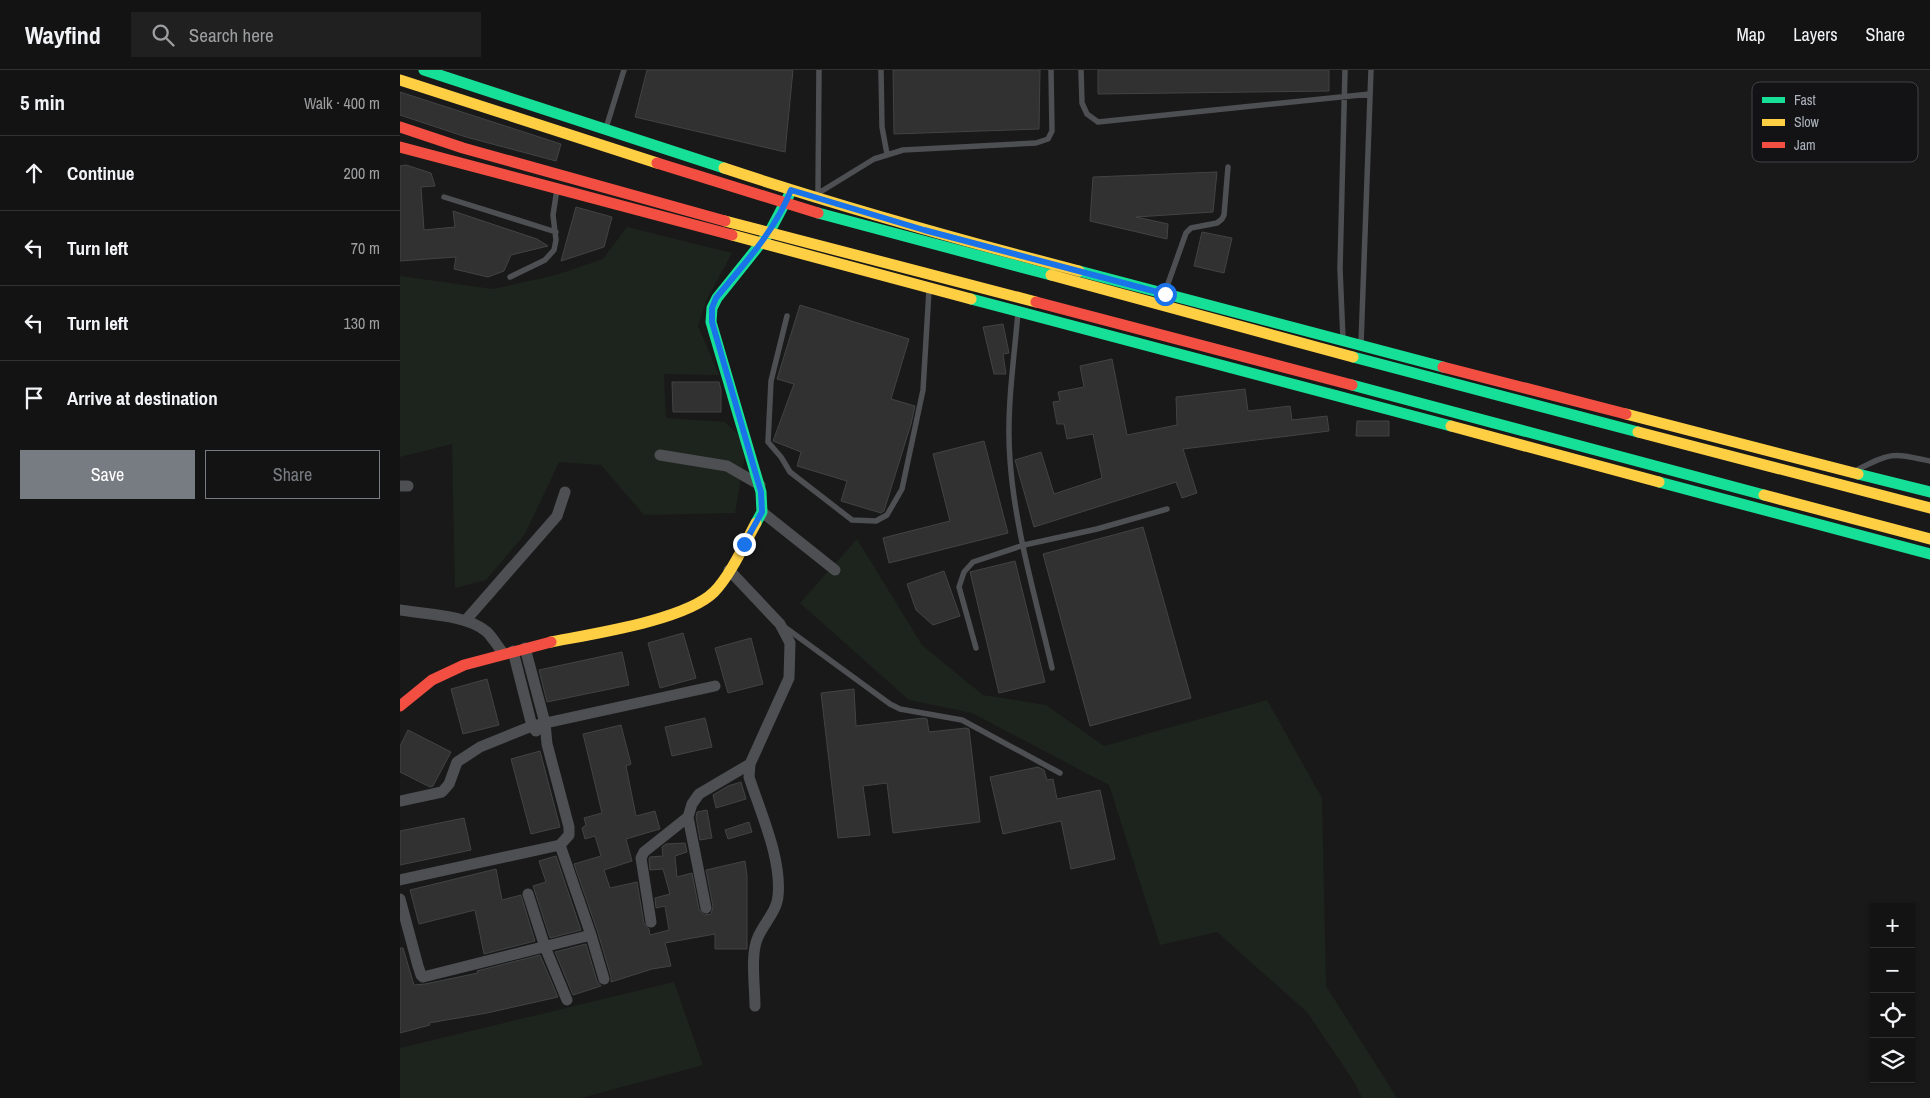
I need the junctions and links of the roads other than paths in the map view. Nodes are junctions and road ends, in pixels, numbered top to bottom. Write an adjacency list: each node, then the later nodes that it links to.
1 (424, 70): 13 (main road)
2 (624, 70): 13 (lane)
3 (819, 70): 19 (lane)
4 (881, 70): 15 (lane)
5 (1051, 70): 15 (lane)
6 (1081, 70): 11 (lane)
7 (1345, 70): 11 (lane)
8 (1371, 70): 10 (lane)
9 (400, 80): 21 (main road)
10 (1370, 94): 11 (lane); 31 (lane)
11 (1344, 96): 30 (lane)
12 (400, 127): 23 (main road)
13 (606, 128): 18 (main road)
14 (400, 147): 17 (main road)
15 (887, 154): 19 (lane)
16 (1228, 167): 27 (lane)
17 (557, 189): 22 (lane); 24 (main road)
18 (791, 190): 19 (main road); 21 (main road)
19 (815, 195): 27 (main road)
20 (444, 197): 22 (lane)
21 (786, 204): 23 (main road); 38 (main road)
22 (556, 232): 25 (lane)
23 (769, 233): 24 (main road); 41 (main road)
24 (760, 244): 26 (main road); 35 (main road)
25 (510, 277)
26 (929, 288): 28 (main road); 29 (lane)
27 (1165, 294): 30 (main road)
28 (1018, 312): 42 (lane); 43 (main road)
29 (787, 316)
30 (1343, 342): 31 (main road)
31 (1360, 346): 34 (main road)
32 (660, 455): 35 (street)
33 (1930, 461): 34 (lane)
34 (1853, 472): 37 (main road)
35 (760, 485): 40 (main road)
36 (565, 492): 47 (street)
37 (1930, 492)
38 (1930, 508)
39 (1167, 509): 42 (lane)
40 (762, 512): 44 (main road); 45 (street)
41 (1930, 539)
42 (1024, 546): 50 (lane); 52 (lane)
43 (1930, 554)
44 (729, 570): 48 (street); 49 (main road)
45 (835, 570)
46 (400, 610): 47 (street)
47 (466, 620): 51 (street)
48 (780, 624): 58 (street); 59 (lane)
49 (525, 648): 51 (main road); 55 (street)
50 (976, 648)
51 (508, 652): 54 (main road); 56 (street)
52 (1052, 668)
53 (715, 686): 55 (street)
54 (400, 706)
55 (545, 722): 56 (street); 57 (street)
56 (532, 726): 57 (street); 60 (street)
57 (547, 744): 62 (street)
58 (750, 764): 61 (street); 72 (street)
59 (1060, 773)
60 (400, 801)
61 (688, 817): 66 (street); 67 (street)
62 (560, 845): 63 (street); 68 (street)
63 (400, 880)
64 (528, 894): 69 (street)
65 (400, 900): 69 (street)
66 (706, 908)
67 (651, 922)
68 (591, 935): 69 (street); 70 (street)
69 (545, 947): 71 (street)
70 (604, 980)
71 (567, 1000)
72 (755, 1006)

